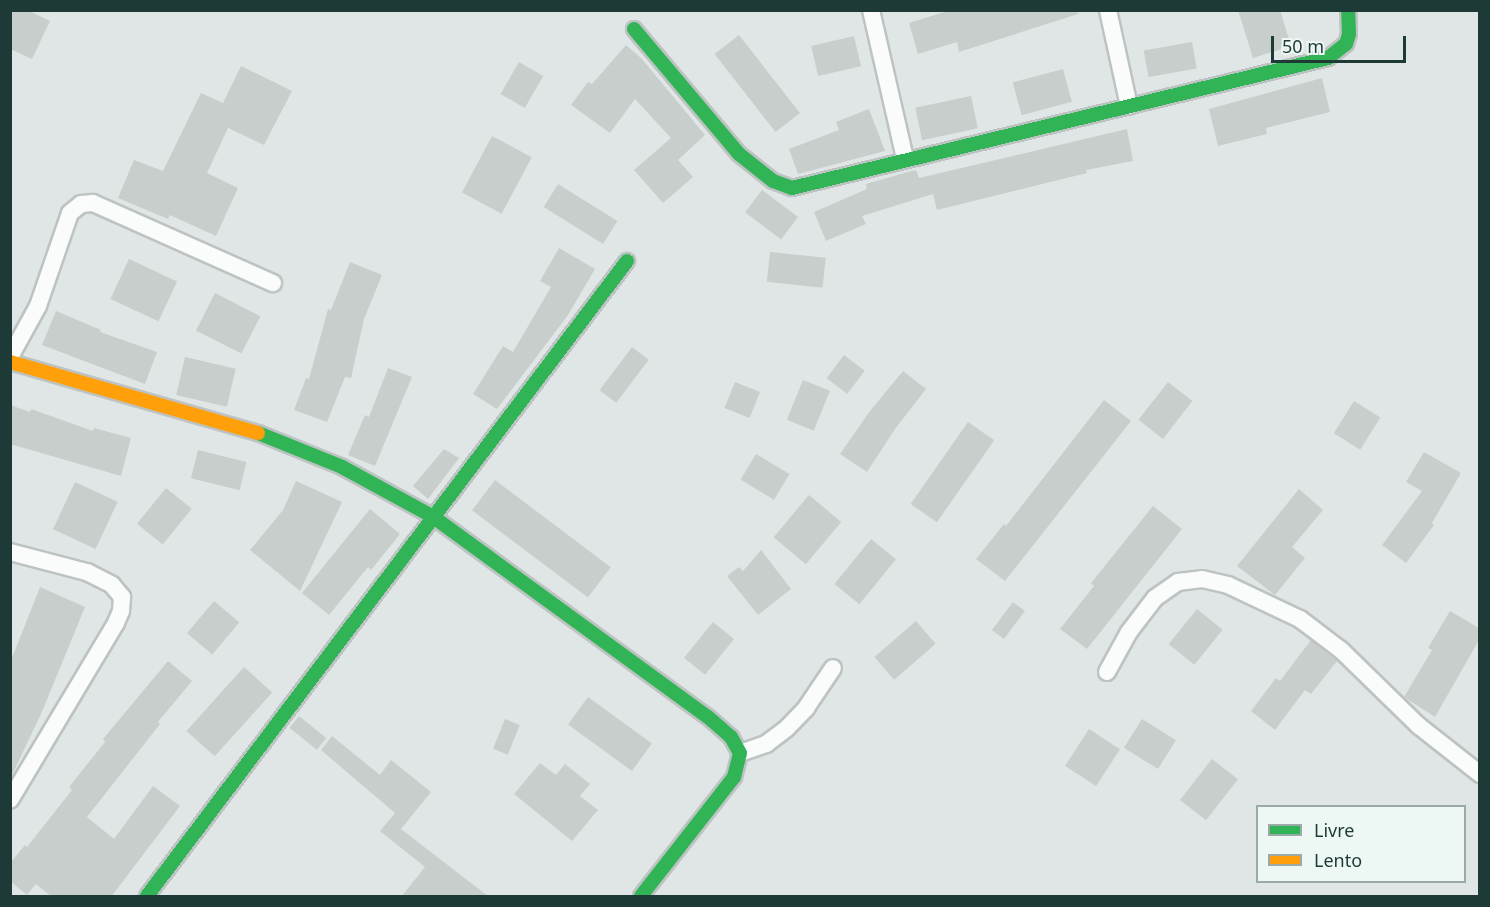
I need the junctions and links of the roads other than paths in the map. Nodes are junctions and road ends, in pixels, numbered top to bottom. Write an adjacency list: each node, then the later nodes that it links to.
1 (871, 10): 6 (street)
2 (1108, 10): 5 (street)
3 (1348, 10): 5 (street)
4 (634, 29): 6 (street)
5 (1129, 105): 6 (street)
6 (905, 159)
7 (627, 261): 11 (street)
8 (273, 283): 9 (street)
9 (10, 357)
10 (10, 362): 11 (street)
11 (432, 516): 15 (street); 18 (street)
12 (10, 552): 17 (street)
13 (833, 668): 15 (street)
14 (1107, 672): 16 (street)
15 (740, 753): 19 (street)
16 (1479, 774)
17 (10, 800)
18 (147, 897)
19 (641, 897)

